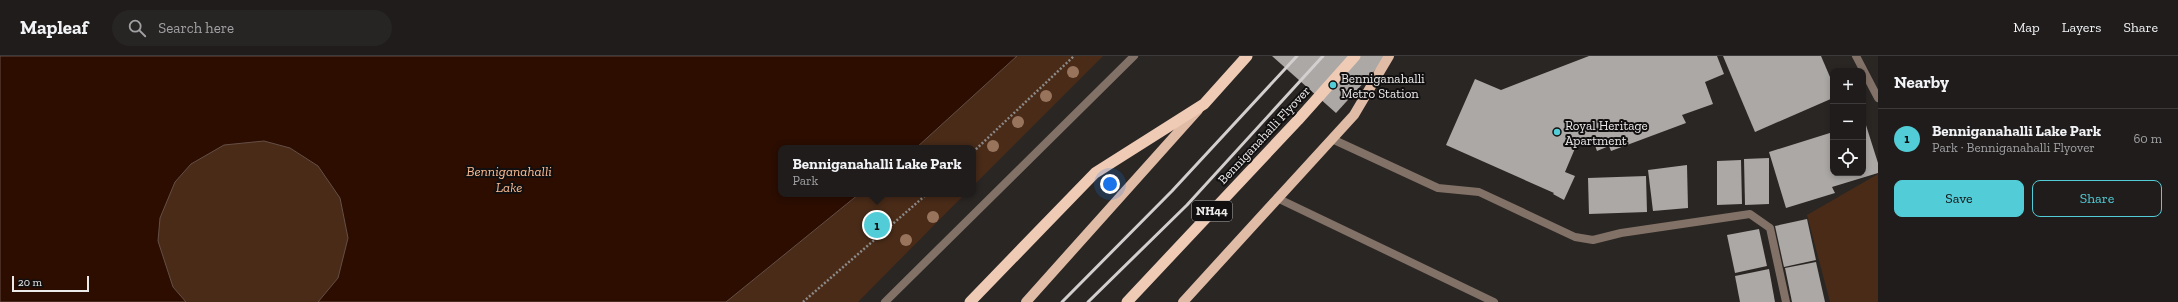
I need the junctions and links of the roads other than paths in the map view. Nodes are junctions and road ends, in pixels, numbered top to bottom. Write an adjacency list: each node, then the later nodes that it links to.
1 (1134, 56): 10 (street)
2 (1247, 56): 7 (highway)
3 (1355, 56): 13 (highway, Benniganahalli Flyover / NH44)
4 (1389, 56): 8 (main road)
5 (1856, 56): 6 (street)
6 (1878, 98)
7 (1204, 104): 11 (highway); 12 (main road)
8 (1332, 139): 9 (main road); 16 (street)
9 (1277, 198): 14 (main road); 15 (street)
10 (885, 302)
11 (970, 302)
12 (1026, 302)
13 (1127, 302)
14 (1183, 302)
15 (1494, 302)
16 (1786, 302)

